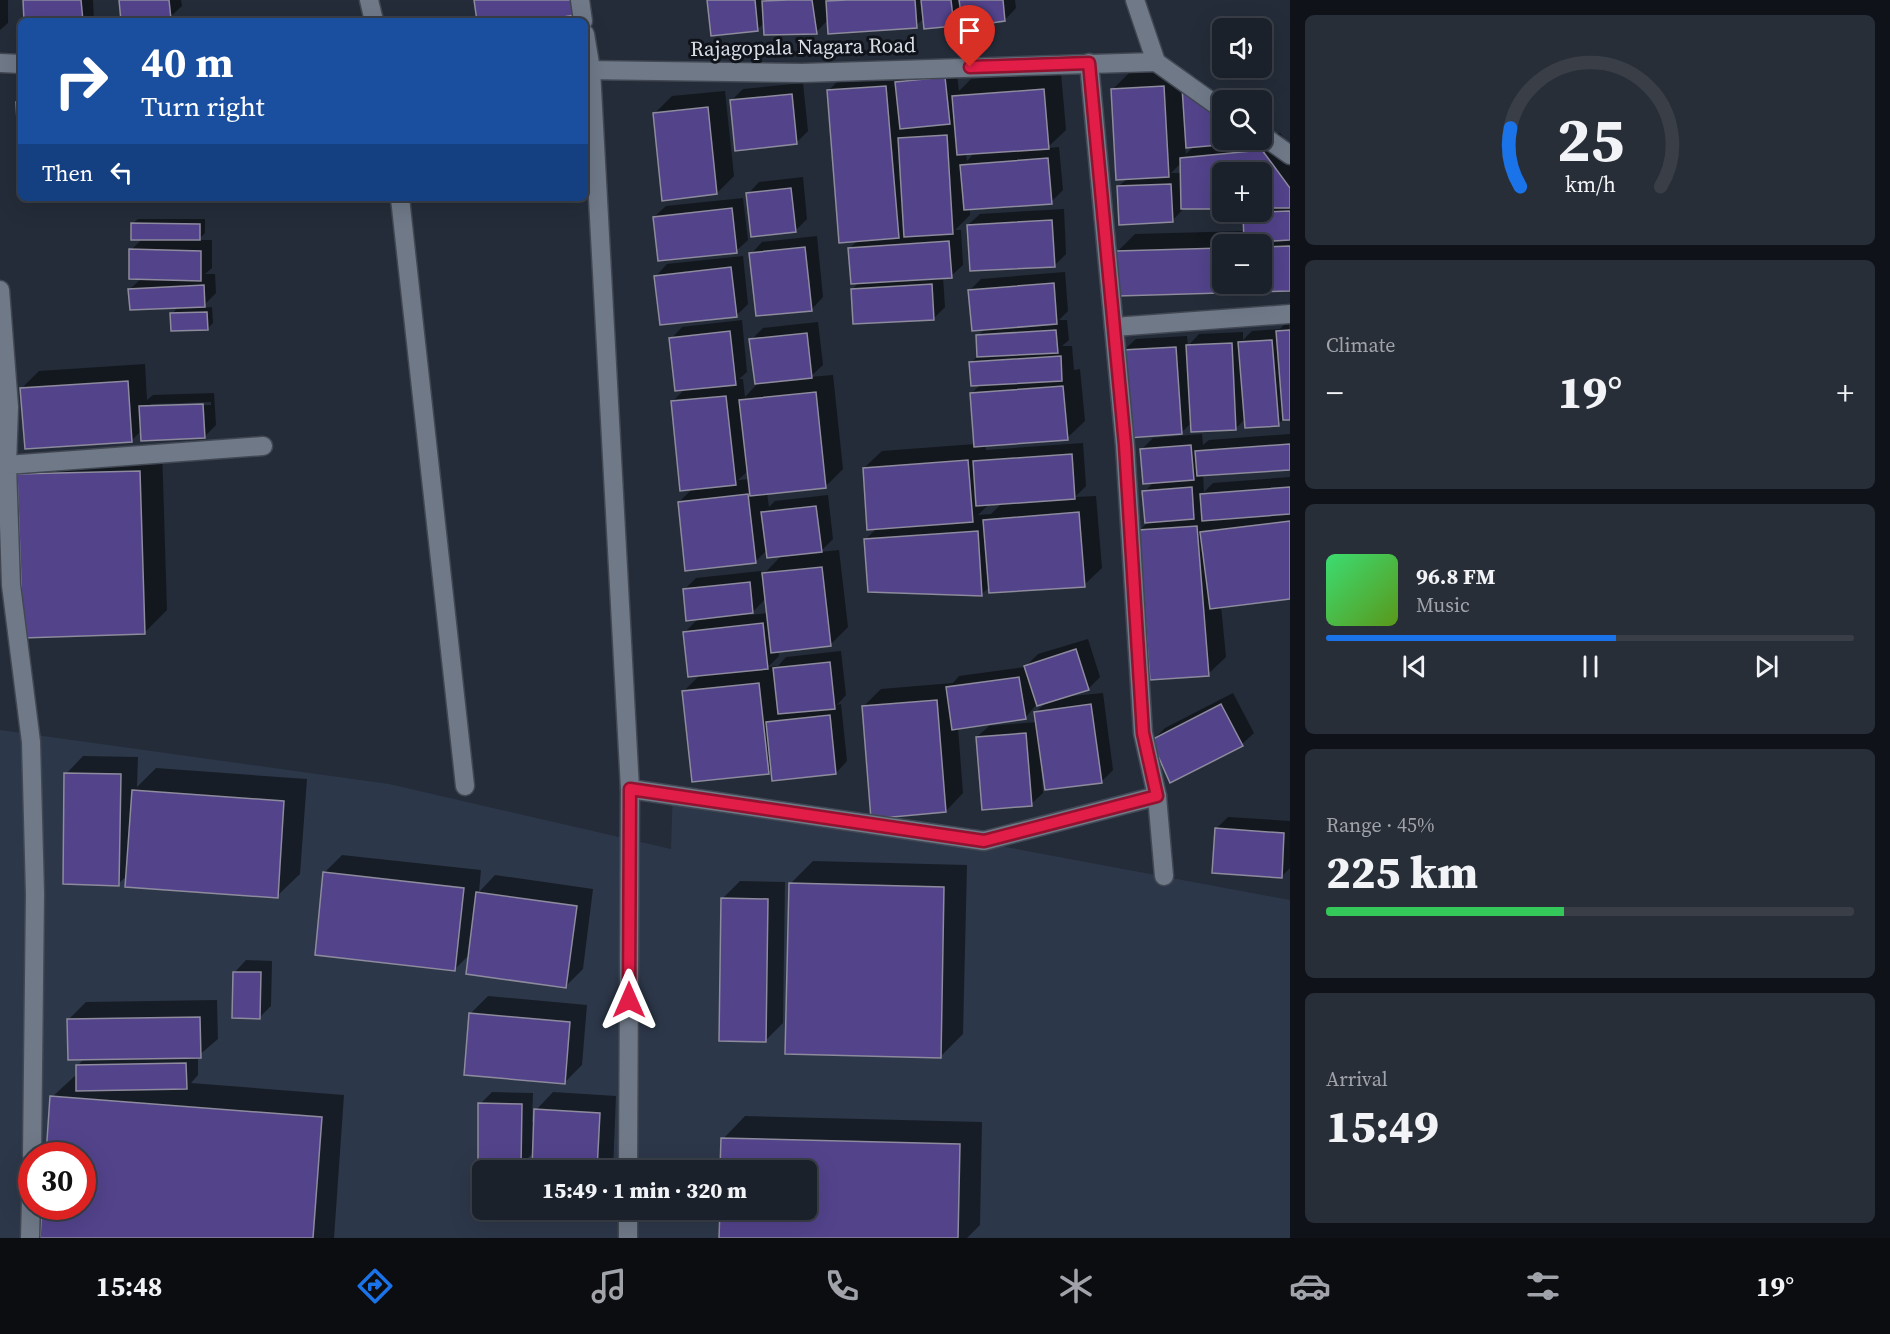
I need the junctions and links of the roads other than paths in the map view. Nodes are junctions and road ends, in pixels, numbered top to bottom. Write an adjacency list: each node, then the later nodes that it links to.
1 (369, 0): 4 (street)
2 (580, 0): 5 (street)
3 (1135, 0): 6 (street)
4 (373, 18)
5 (583, 18)
6 (1156, 62): 8 (street, Rajagopala Nagara Road); 11 (street)
7 (0, 63): 9 (street)
8 (1089, 63): 10 (street, Rajagopala Nagara Road); 17 (street)
9 (18, 64)
10 (588, 70): 21 (street)
11 (1212, 101)
12 (1272, 142): 13 (street)
13 (1290, 155)
14 (400, 201): 20 (street)
15 (0, 290): 19 (street)
16 (1290, 314): 17 (street)
17 (1114, 327): 22 (street)
18 (263, 446): 19 (street)
19 (7, 465): 24 (street)
20 (465, 786)
21 (630, 789): 22 (street); 25 (street)
22 (1157, 796): 23 (street)
23 (1164, 876)
24 (32, 1142)
25 (628, 1160)
26 (30, 1220): 28 (street)
27 (628, 1220): 29 (street)
28 (30, 1238)
29 (628, 1238)

